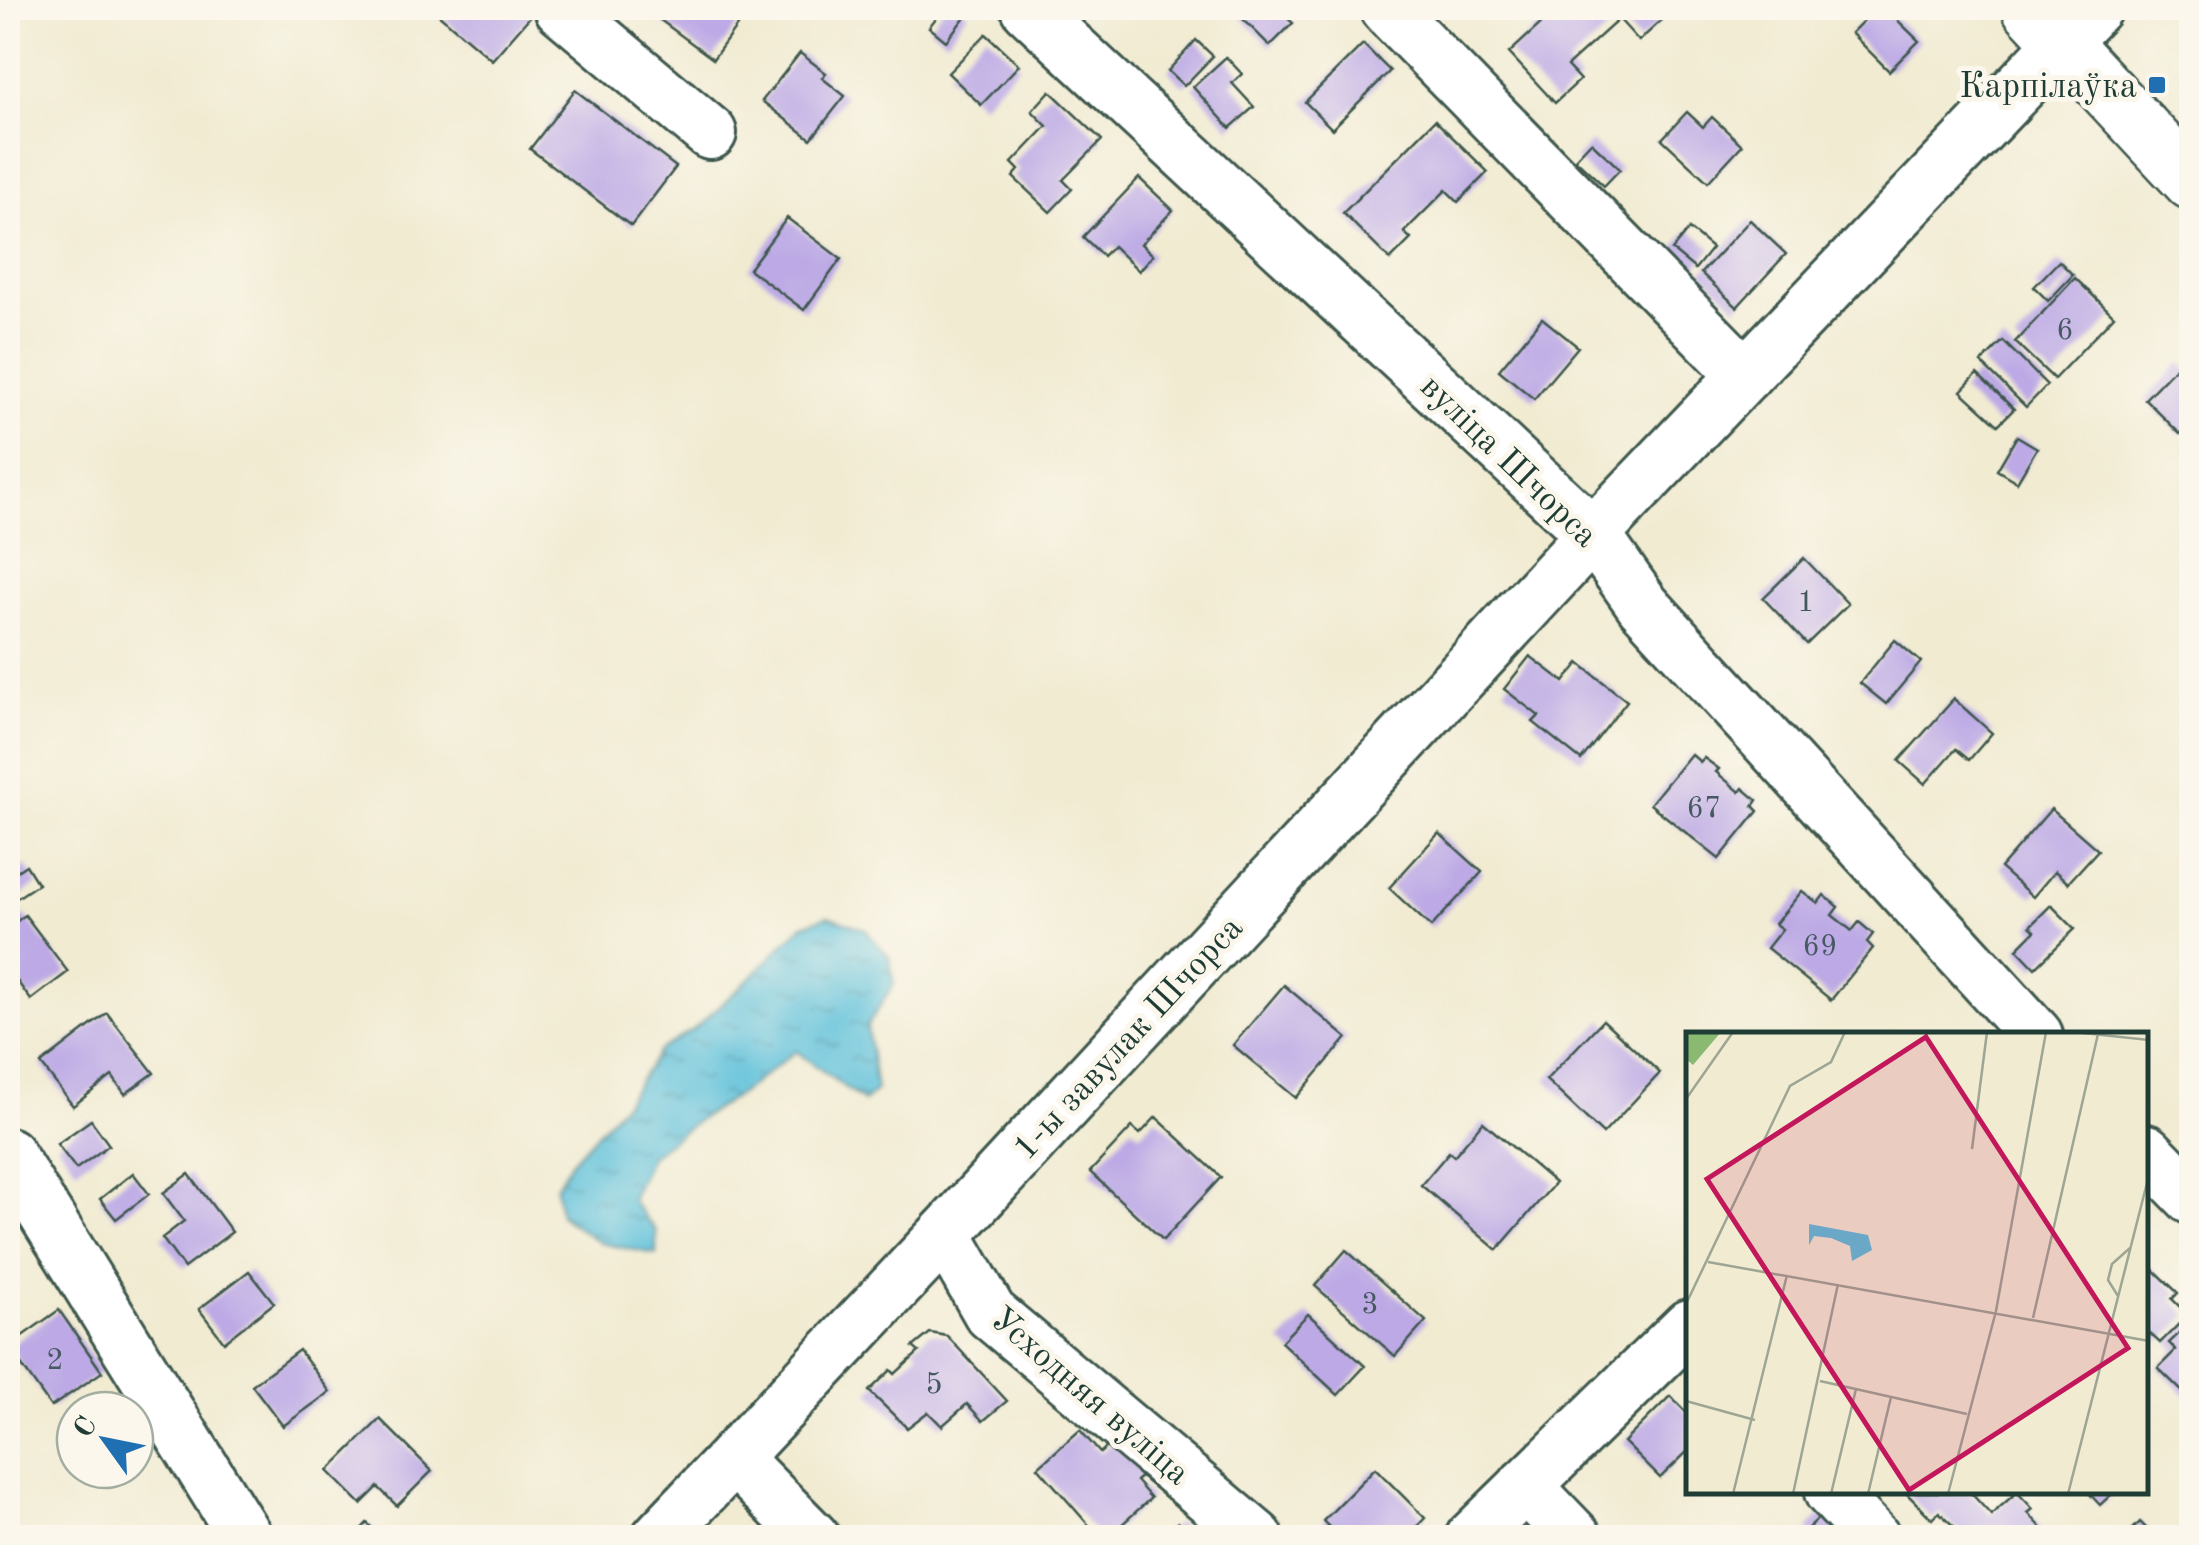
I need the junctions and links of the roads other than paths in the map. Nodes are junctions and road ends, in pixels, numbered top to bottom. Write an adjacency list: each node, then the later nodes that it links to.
1 (561, 8): 5 (street)
2 (1028, 8): 8 (street, вуліца Шчорса)
3 (2062, 19): 6 (main road); 7 (street, 1-ы завулак Шчорса)
4 (1403, 24): 7 (street)
5 (710, 133)
6 (2192, 182)
7 (1745, 375): 8 (street, 1-ы завулак Шчорса)
8 (1593, 534): 9 (street, вуліца Шчорса); 13 (street, 1-ы завулак Шчорса)
9 (2012, 1027)
10 (8, 1154): 18 (street)
11 (2149, 1154): 12 (street)
12 (2192, 1198)
13 (946, 1234): 15 (street, 1-ы завулак Шчорса); 21 (street, Усходняя вуліца)
14 (1686, 1335): 16 (street)
15 (734, 1458): 19 (street, 1-ы завулак Шчорса); 20 (street)
16 (1525, 1485): 22 (street); 23 (street)
17 (1834, 1495): 24 (street)
18 (246, 1538)
19 (658, 1538)
20 (813, 1538)
21 (1257, 1538)
22 (1472, 1538)
23 (1576, 1538)
24 (1874, 1538)

